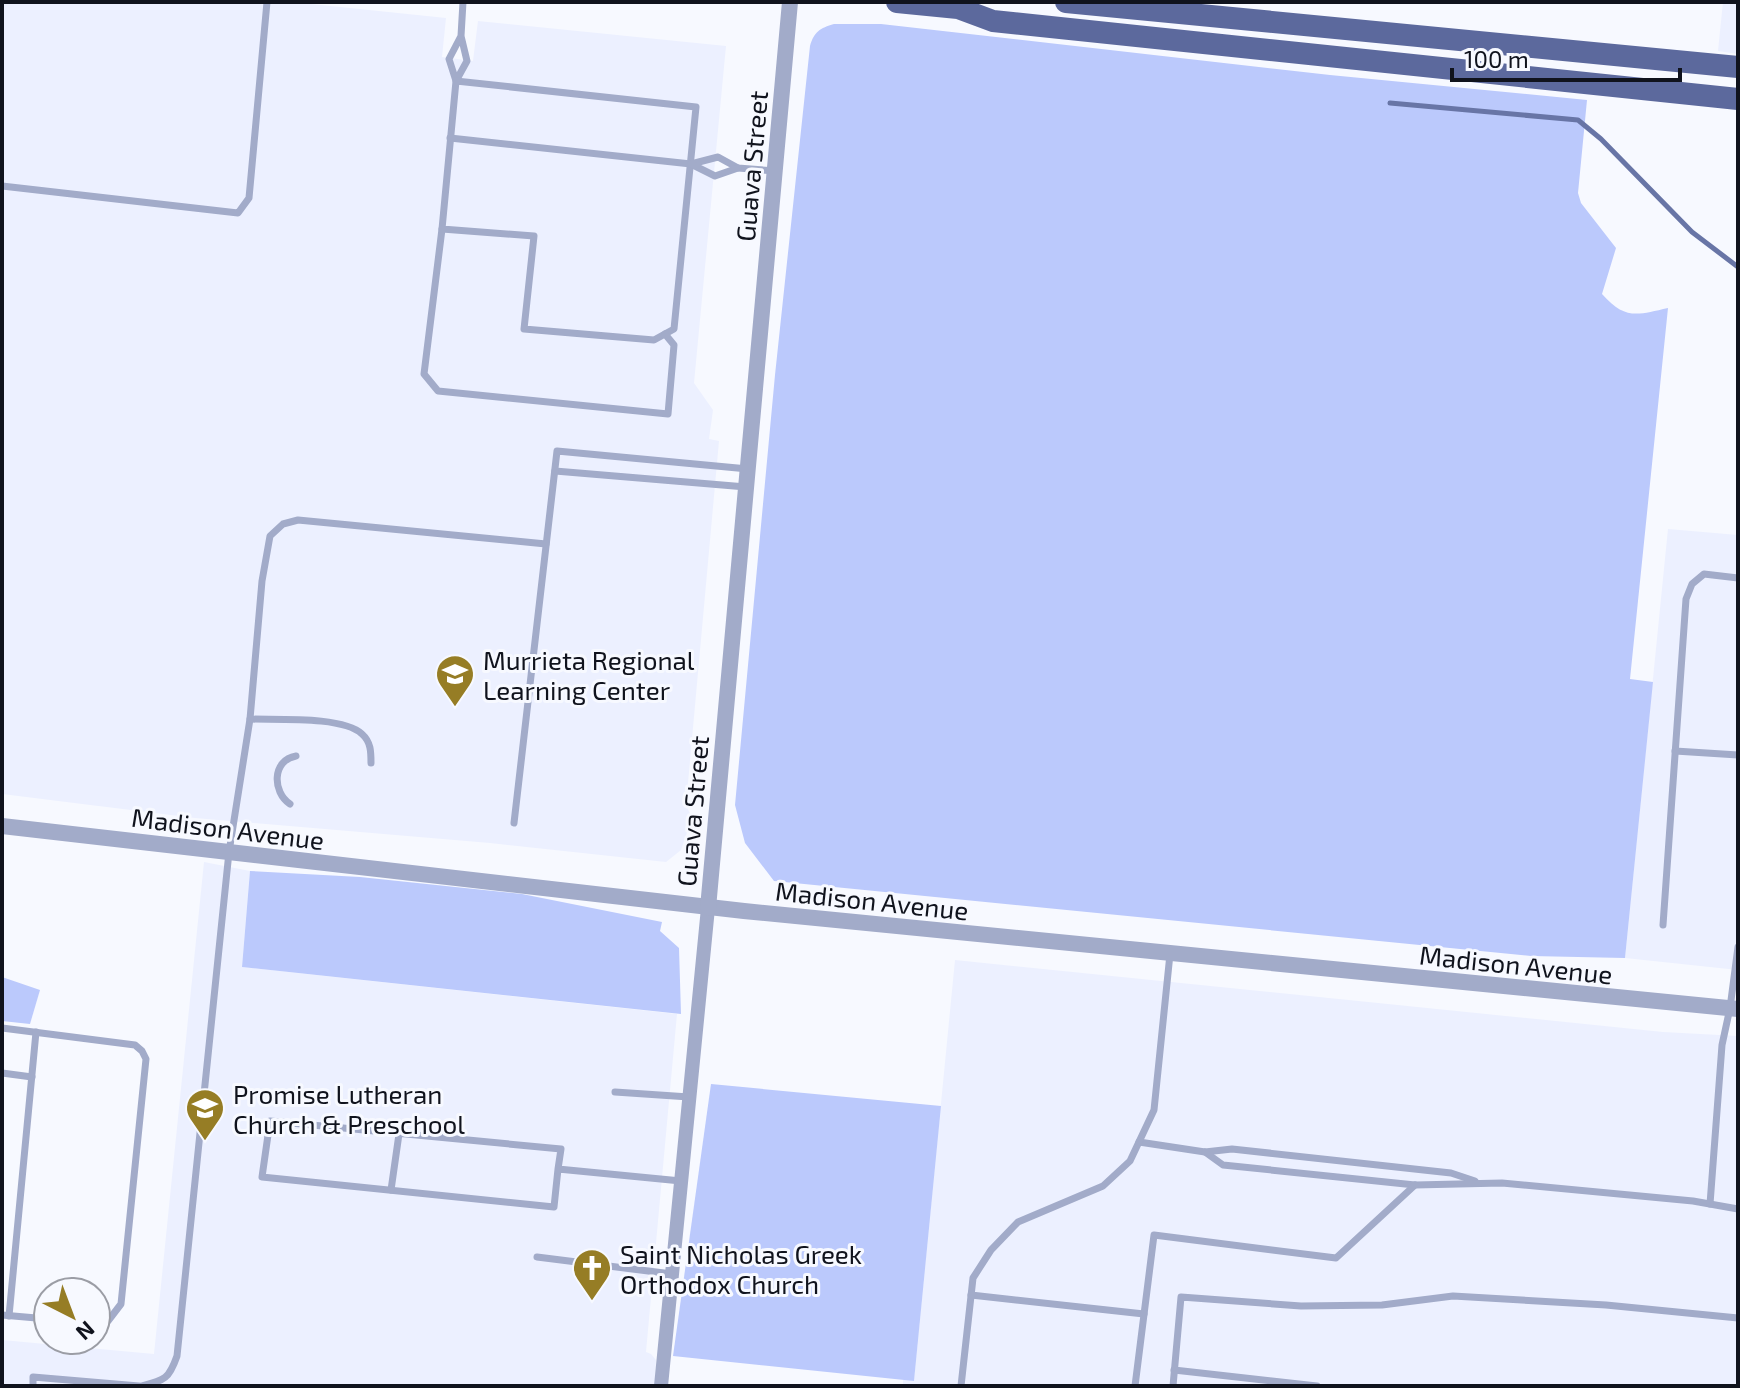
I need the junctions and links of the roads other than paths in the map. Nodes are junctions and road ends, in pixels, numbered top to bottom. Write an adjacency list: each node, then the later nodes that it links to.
1 (267, 2): 15 (lane)
2 (463, 2): 7 (lane)
3 (790, 2): 14 (street, Guava Street)
4 (897, 2): 6 (main road)
5 (1066, 2): 8 (main road)
6 (966, 5): 10 (main road)
7 (461, 36): 9 (lane); 9 (lane)
8 (1738, 67)
9 (456, 81): 11 (lane); 12 (lane)
10 (1738, 99)
11 (450, 138): 12 (lane); 16 (lane)
12 (691, 164): 13 (lane); 13 (lane); 17 (lane)
13 (738, 168): 14 (lane)
14 (775, 171): 18 (street, Guava Street)
15 (2, 186)
16 (442, 229): 17 (lane); 17 (lane)
17 (665, 334)
18 (748, 469): 19 (lane); 20 (street, Guava Street)
19 (555, 471): 20 (lane); 21 (lane)
20 (746, 487): 32 (street, Guava Street)
21 (546, 544): 23 (lane); 29 (lane)
22 (1738, 578): 24 (lane)
23 (250, 719): 27 (lane); 31 (lane)
24 (1675, 751): 25 (lane); 33 (lane)
25 (1738, 755)
26 (296, 756): 28 (lane)
27 (371, 763)
28 (290, 804)
29 (514, 823)
30 (2, 826): 31 (street, Madison Avenue)
31 (229, 852): 32 (street, Madison Avenue); 65 (lane)
32 (708, 908): 35 (street, Madison Avenue); 42 (street, Guava Street)
33 (1663, 925)
34 (1738, 947): 36 (lane)
35 (1170, 954): 36 (street, Madison Avenue); 44 (lane)
36 (1734, 1008): 51 (lane)
37 (2, 1028): 38 (lane)
38 (36, 1032): 40 (lane); 60 (lane)
39 (2, 1073): 40 (lane)
40 (32, 1077): 55 (lane)
41 (615, 1092): 42 (lane)
42 (689, 1097): 47 (street, Guava Street)
43 (399, 1134): 46 (lane); 50 (lane); 50 (lane)
44 (1139, 1142): 45 (lane); 57 (lane)
45 (1205, 1152): 48 (lane); 49 (lane)
46 (558, 1169): 47 (lane); 50 (lane)
47 (681, 1181): 56 (street, Guava Street)
48 (1477, 1182): 49 (lane); 51 (lane)
49 (1415, 1185): 58 (lane)
50 (391, 1190)
51 (1710, 1204): 52 (lane)
52 (1738, 1209)
53 (537, 1257): 56 (lane)
54 (2, 1266): 55 (lane)
55 (14, 1268): 59 (lane)
56 (672, 1274): 66 (street, Guava Street)
57 (971, 1295): 58 (lane); 67 (lane)
58 (1144, 1314): 68 (lane)
59 (6, 1315): 61 (lane)
60 (112, 1316)
61 (32, 1317)
62 (1738, 1318): 63 (lane)
63 (1174, 1370): 69 (lane); 70 (lane)
64 (33, 1386): 65 (lane)
65 (140, 1386)
66 (661, 1386)
67 (961, 1386)
68 (1135, 1386)
69 (1173, 1386)
70 (1317, 1386)

